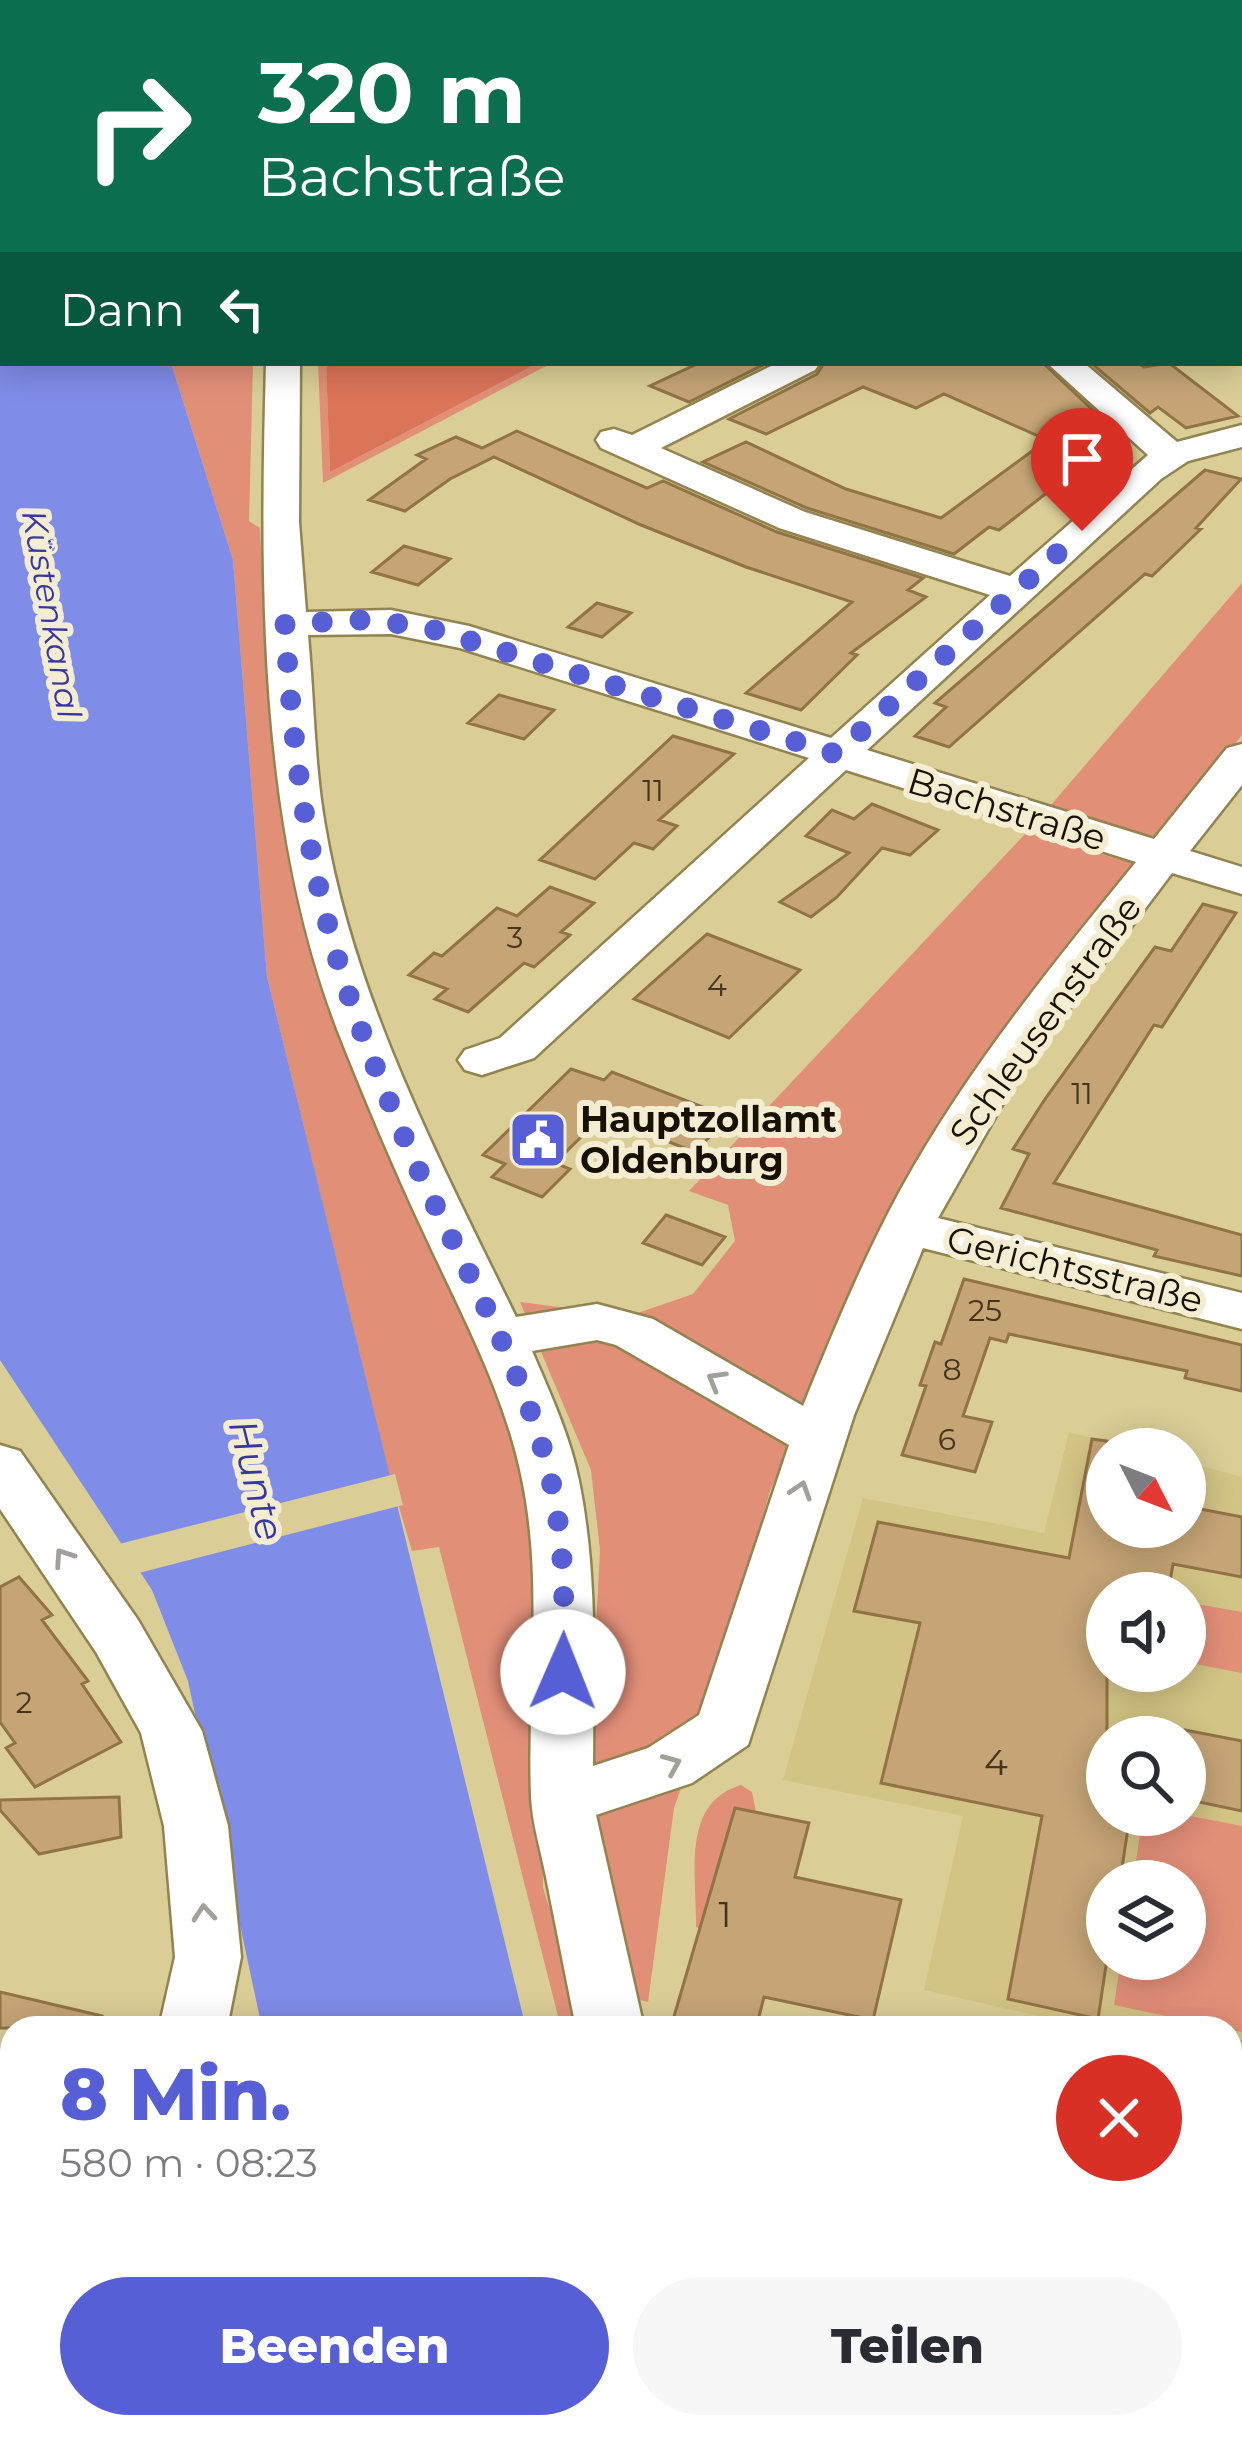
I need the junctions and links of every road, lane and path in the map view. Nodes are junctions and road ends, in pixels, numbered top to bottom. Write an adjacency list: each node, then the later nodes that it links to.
1 (283, 366): 7 (street)
2 (796, 366): 6 (street)
3 (1067, 366): 5 (street)
4 (1242, 436): 5 (street)
5 (1174, 453): 6 (street)
6 (1017, 591): 8 (street)
7 (285, 624): 8 (street, Bachstraße); 15 (street)
8 (836, 754): 10 (street, Bachstraße); 12 (street)
9 (1242, 757): 10 (street, Schleusenstraße)
10 (1165, 857): 11 (street, Bachstraße); 13 (street, Schleusenstraße)
11 (1242, 881)
12 (482, 1060)
13 (908, 1227): 14 (street, Gerichtsstraße); 16 (street, Schleusenstraße)
14 (1242, 1311)
15 (500, 1338): 16 (street, one-way to 15); 18 (street)
16 (819, 1434): 18 (street, Schleusenstraße, one-way to 16)
17 (0, 1465): 19 (street, one-way to 17)
18 (562, 1801): 20 (street)
19 (196, 2016)
20 (607, 2016)

